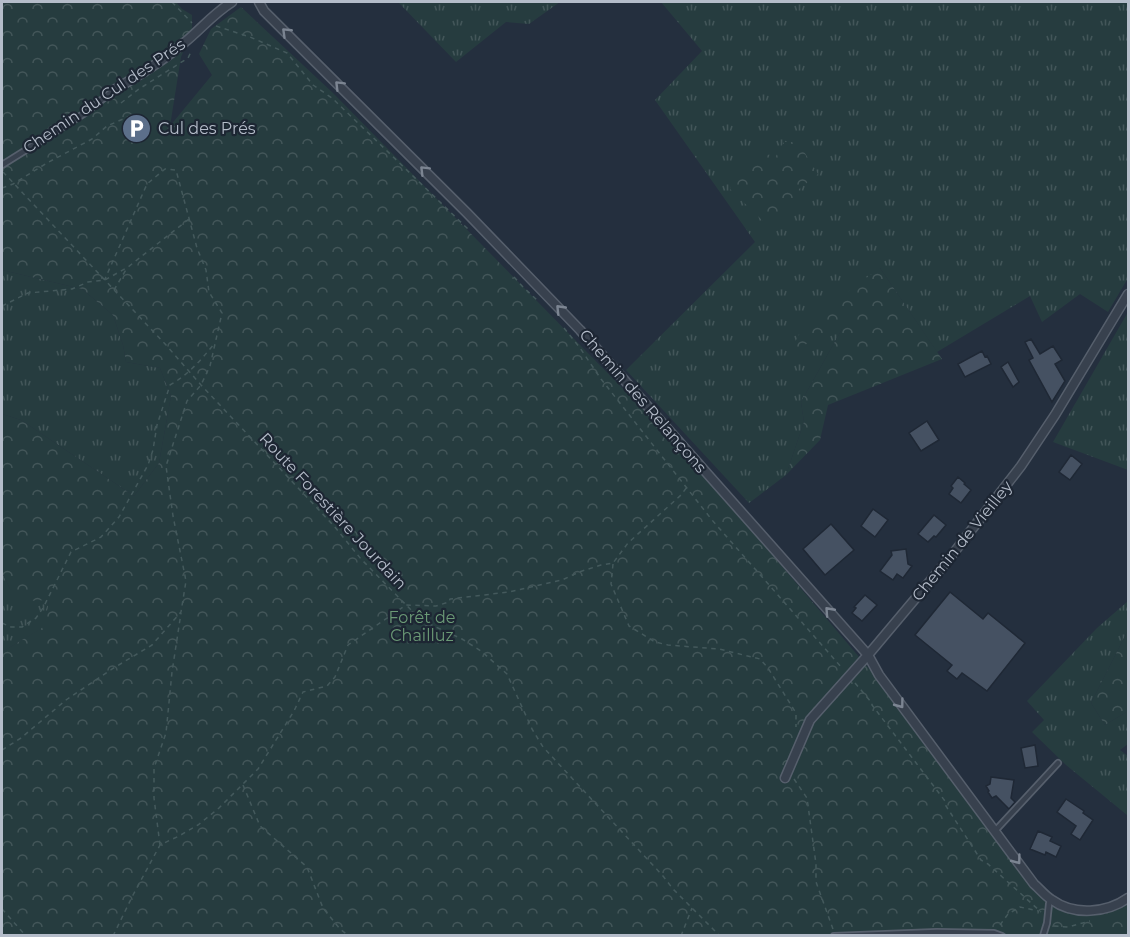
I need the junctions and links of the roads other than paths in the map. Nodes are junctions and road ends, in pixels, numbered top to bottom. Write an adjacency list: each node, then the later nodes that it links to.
1 (232, 2): 3 (street, Chemin du Cul des Prés)
2 (259, 2): 6 (street, Chemin des Relançons, one-way to 2)
3 (114, 90): 4 (lane, Chemin du Cul des Prés)
4 (2, 165)
5 (1128, 294): 6 (street, Chemin de Vieilley)
6 (868, 655): 8 (street, Chemin de Vieilley); 9 (street, Chemin des Relançons, one-way to 9)
7 (1058, 763): 9 (lane)
8 (785, 778)
9 (994, 831): 11 (street, Chemin des Relançons, one-way to 11)
10 (1128, 897): 11 (street, Chemin des Relançons)
11 (1050, 900): 14 (lane)
12 (834, 935): 13 (lane)
13 (1002, 936)
14 (1042, 936)

